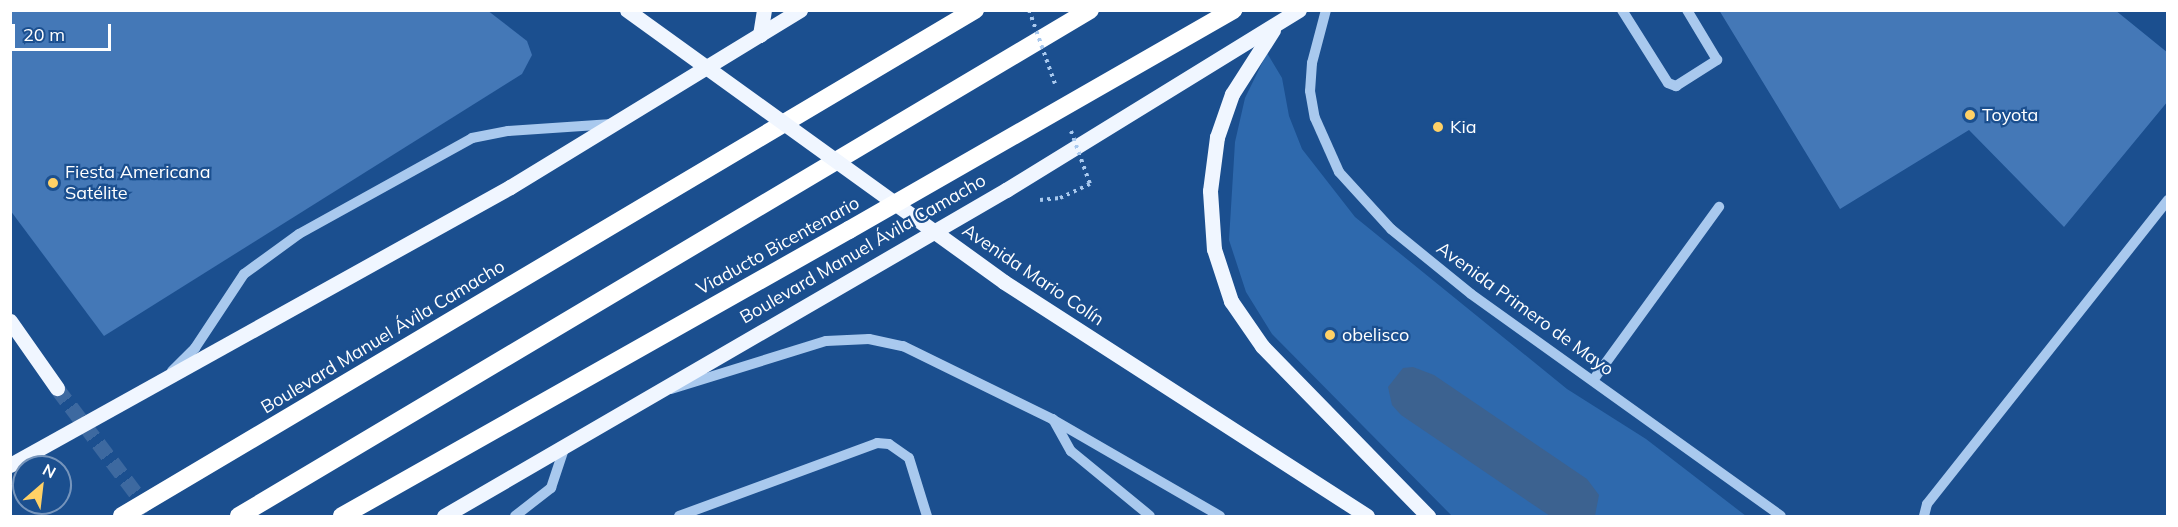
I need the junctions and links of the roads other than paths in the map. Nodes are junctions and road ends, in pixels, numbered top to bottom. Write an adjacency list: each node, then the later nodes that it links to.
1 (627, 10): 33 (main road, Avenida Mario Colín, bridge)
2 (764, 10): 12 (main road)
3 (800, 10): 12 (main road)
4 (975, 10): 24 (highway, Boulevard Manuel Ávila Camacho)
5 (1090, 10): 25 (highway)
6 (1233, 10): 26 (highway, Viaducto Bicentenario, bridge)
7 (1299, 10): 11 (main road, Boulevard Manuel Ávila Camacho)
8 (1326, 10): 17 (street, Avenida Primero de Mayo)
9 (1622, 10): 10 (street)
10 (1687, 10)
11 (1276, 26): 20 (main road, Boulevard Manuel Ávila Camacho); 34 (main road)
12 (760, 35): 13 (main road)
13 (615, 124): 18 (main road); 18 (street)
14 (2168, 200): 36 (street)
15 (1719, 207): 17 (street)
16 (10, 321): 19 (main road)
17 (1594, 379): 35 (street, Avenida Primero de Mayo)
18 (158, 386): 23 (main road)
19 (57, 387)
20 (654, 395): 21 (street); 22 (main road, Boulevard Manuel Ávila Camacho)
21 (1052, 419): 31 (street); 32 (street)
22 (565, 446): 27 (main road, Boulevard Manuel Ávila Camacho); 28 (street)
23 (10, 465)
24 (122, 516)
25 (239, 516)
26 (342, 516)
27 (444, 516)
28 (514, 516)
29 (679, 516): 30 (street)
30 (927, 516)
31 (1150, 516)
32 (1220, 516)
33 (1367, 516)
34 (1428, 516)
35 (1781, 516)
36 (1924, 516)

